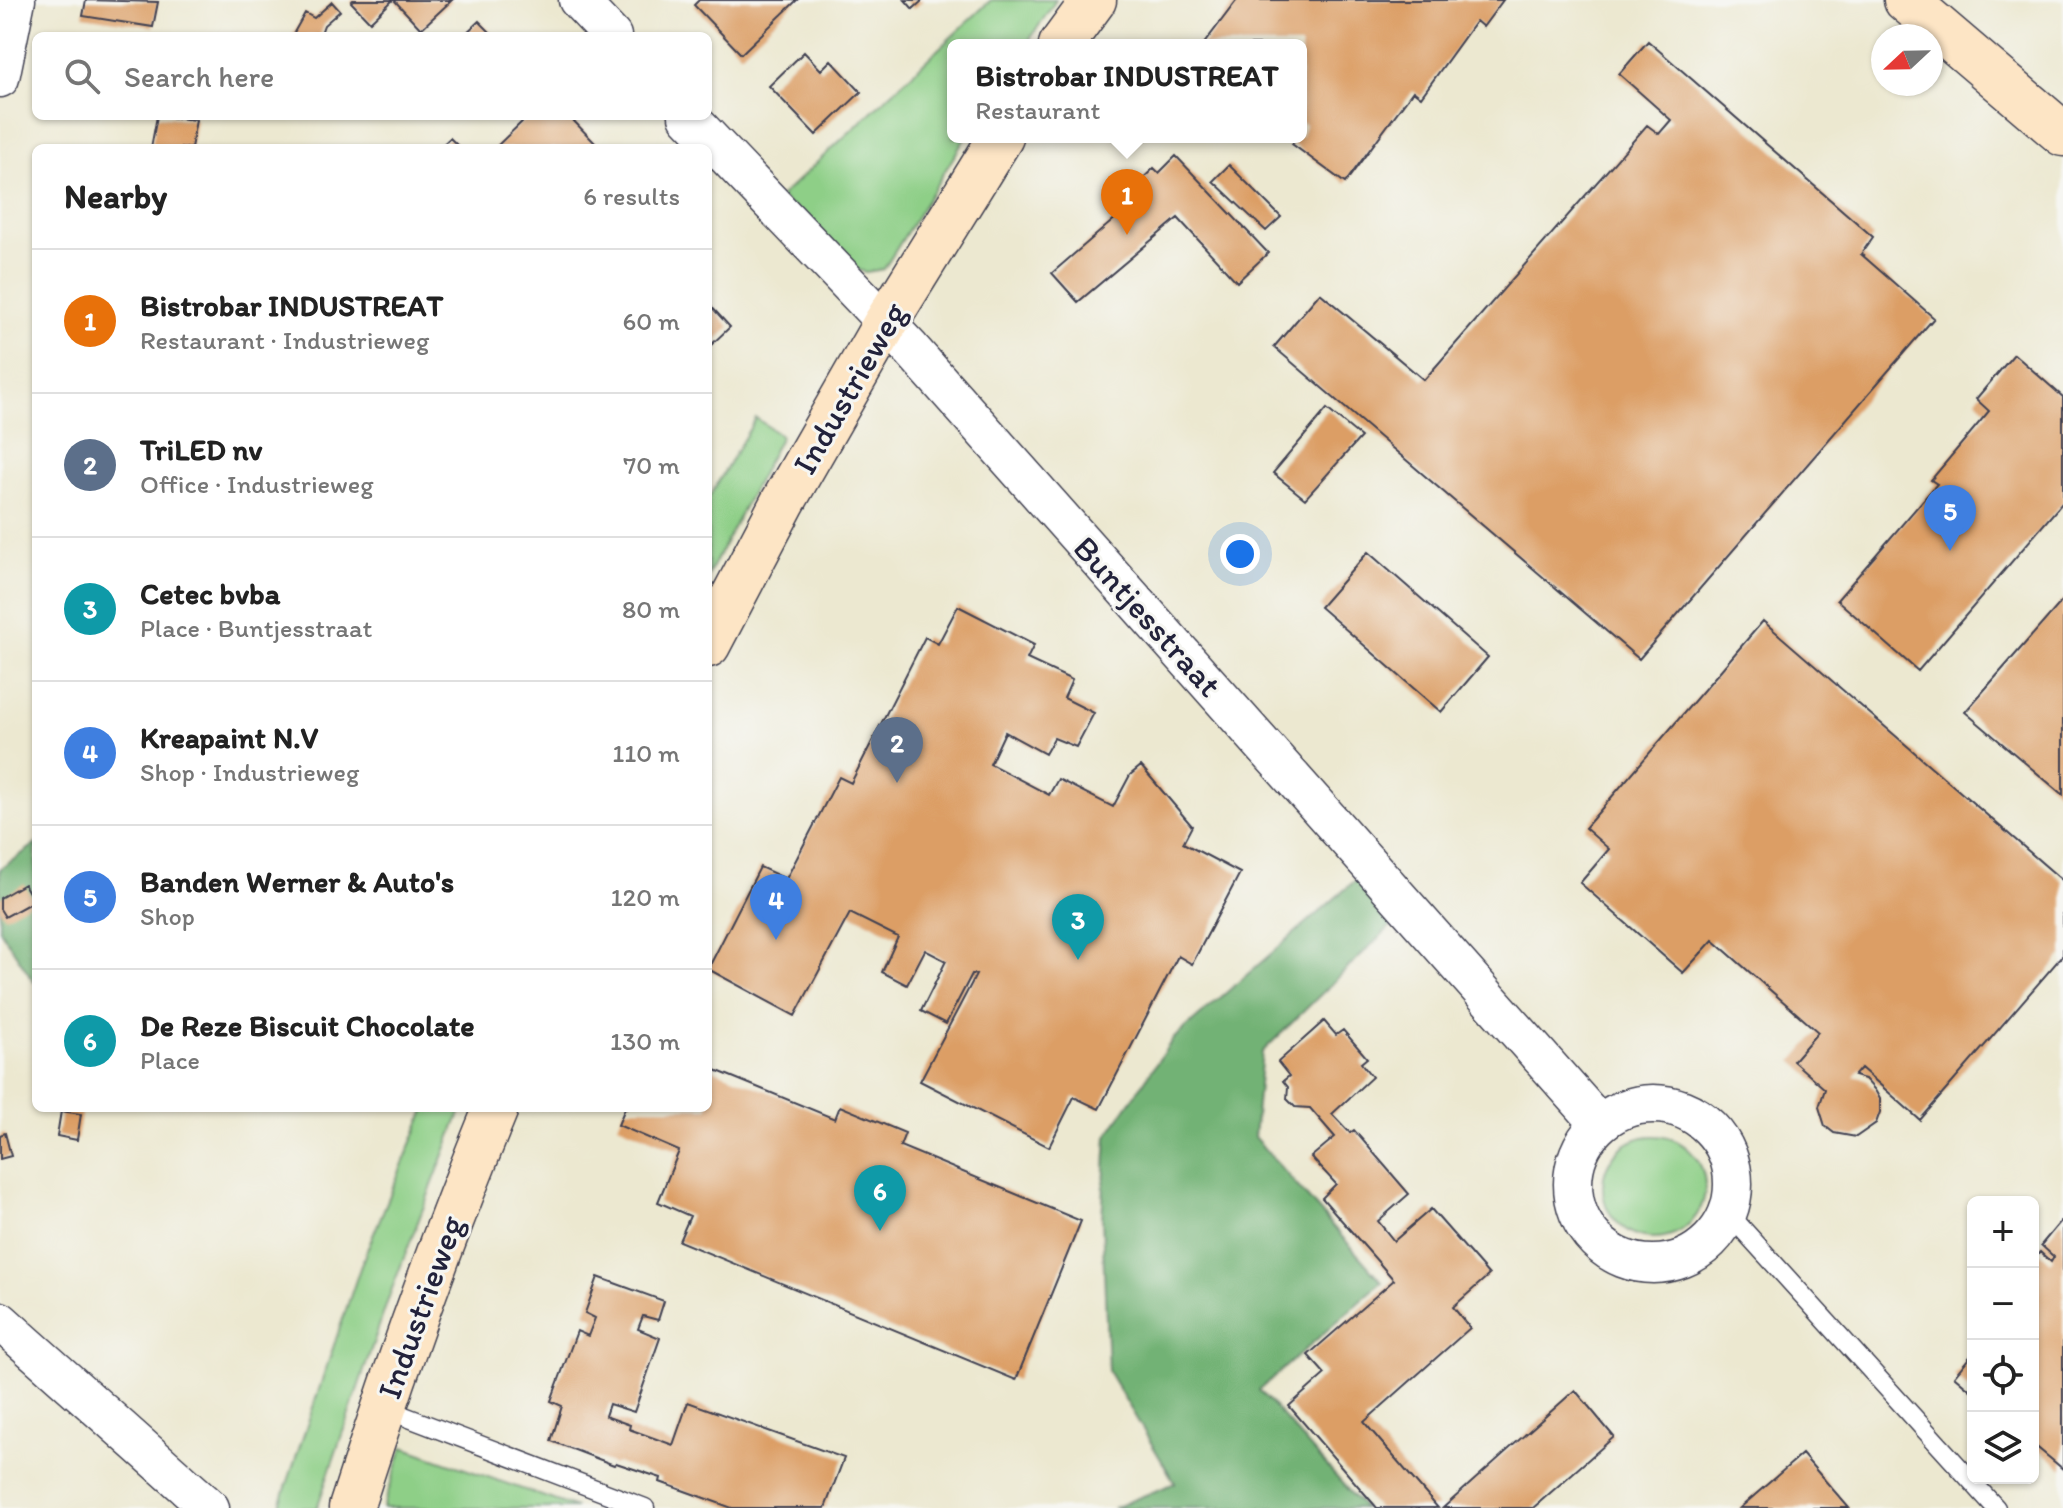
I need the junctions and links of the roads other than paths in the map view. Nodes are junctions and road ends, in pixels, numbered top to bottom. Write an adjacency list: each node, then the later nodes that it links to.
1 (16, 0): 7 (street)
2 (578, 0): 5 (street)
3 (1094, 0): 6 (main road)
4 (1906, 0): 9 (main road)
5 (608, 32)
6 (1065, 39)
7 (0, 78)
8 (692, 120): 11 (street, Buntjesstraat)
9 (2060, 125)
10 (997, 143): 11 (main road, Industrieweg)
11 (885, 324): 12 (main road, Industrieweg); 14 (street, Buntjesstraat)
12 (712, 637)
13 (494, 1112): 17 (main road, Industrieweg)
14 (1599, 1123): 15 (street); 15 (street)
15 (1728, 1213): 21 (lane)
16 (0, 1321): 18 (street)
17 (383, 1408): 19 (main road, Industrieweg); 20 (lane)
18 (210, 1508)
19 (351, 1508)
20 (645, 1508)
21 (1996, 1508)

